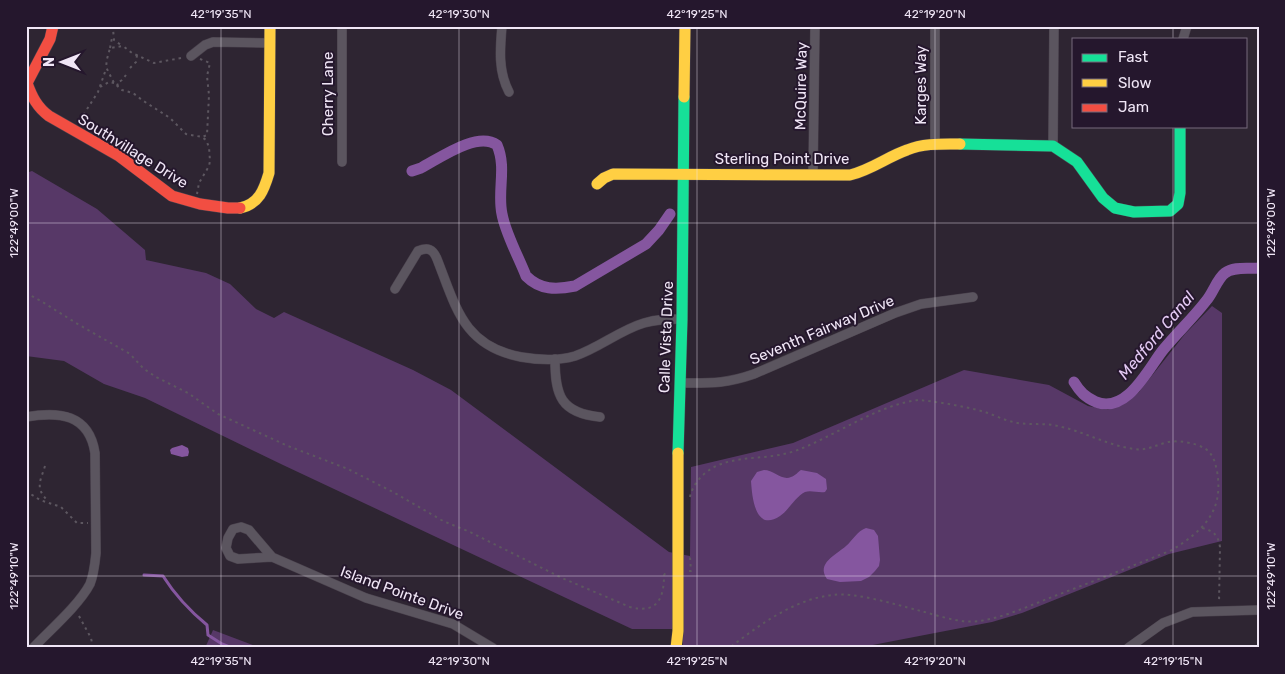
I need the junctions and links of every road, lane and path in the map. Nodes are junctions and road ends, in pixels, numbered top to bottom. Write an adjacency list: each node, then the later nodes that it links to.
1 (53, 26): 21 (street, Southvillage Drive)
2 (115, 26): 11 (path)
3 (270, 26): 13 (street, Southvillage Drive)
4 (342, 26): 32 (street, Cherry Lane)
5 (502, 26): 25 (street)
6 (685, 26): 33 (street, Calle Vista Drive)
7 (815, 26): 34 (street, McQuire Way)
8 (936, 26): 30 (street, Karges Way)
9 (1054, 26): 31 (street)
10 (1188, 26): 12 (street)
11 (113, 36): 14 (path); 15 (path)
12 (1183, 38)
13 (270, 43): 17 (street); 36 (street, Southvillage Drive)
14 (123, 46): 15 (path); 16 (path)
15 (110, 48): 18 (path)
16 (137, 55): 17 (path); 19 (path)
17 (191, 56): 29 (path)
18 (106, 67): 22 (path); 24 (path)
19 (130, 68)
20 (126, 75): 23 (path)
21 (27, 83): 26 (street, Southvillage Drive)
22 (114, 83): 23 (path); 24 (path)
23 (118, 86): 29 (path)
24 (99, 87): 28 (path)
25 (509, 92)
26 (29, 99): 28 (street, Southvillage Drive)
27 (1180, 128): 31 (street)
28 (74, 131): 36 (street, Southvillage Drive)
29 (202, 137): 36 (path)
30 (935, 144): 31 (street, Sterling Point Drive); 34 (street, Sterling Point Drive)
31 (1053, 146)
32 (342, 162)
33 (684, 174): 34 (street, Sterling Point Drive); 35 (street, Sterling Point Drive); 40 (street, Calle Vista Drive)
34 (814, 175)
35 (597, 184)
36 (196, 204)
37 (395, 289): 41 (street)
38 (26, 294): 53 (path)
39 (973, 297): 42 (street, Seventh Fairway Drive)
40 (682, 319): 41 (street); 42 (street, Calle Vista Drive)
41 (555, 359): 44 (street)
42 (681, 382): 53 (street, Calle Vista Drive)
43 (26, 417): 49 (street)
44 (600, 417)
45 (45, 466): 48 (path)
46 (26, 491): 48 (path)
47 (690, 500): 50 (path)
48 (48, 502): 49 (path)
49 (95, 522): 54 (street)
50 (1202, 528): 55 (path); 62 (path)
51 (690, 552): 53 (path)
52 (272, 557): 52 (street, Island Pointe Drive); 60 (street, Island Pointe Drive)
53 (678, 571): 61 (street, Calle Vista Drive)
54 (72, 606): 58 (street); 59 (path)
55 (1219, 610): 56 (street); 57 (street)
56 (1259, 610)
57 (1138, 645): 63 (street)
58 (33, 648)
59 (93, 648)
60 (493, 648)
61 (676, 648)
62 (729, 648)
63 (1128, 648)

